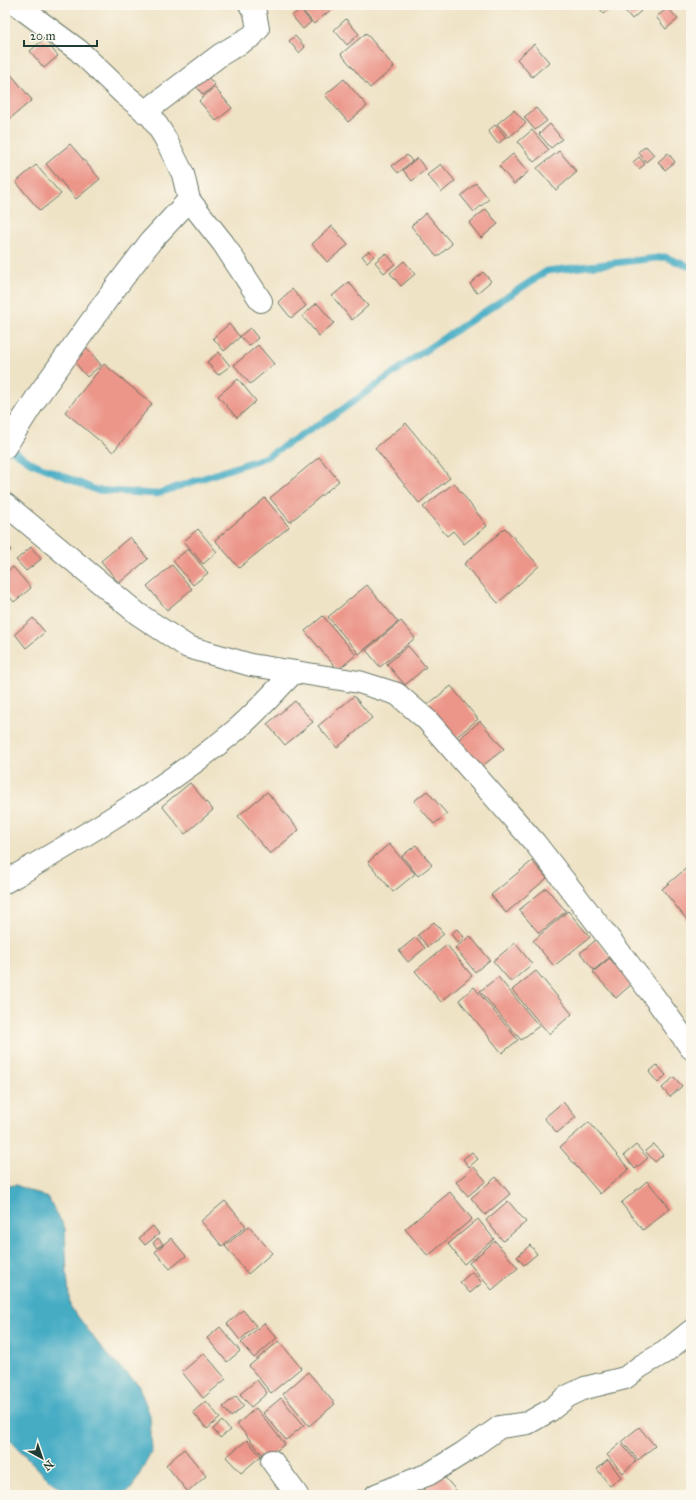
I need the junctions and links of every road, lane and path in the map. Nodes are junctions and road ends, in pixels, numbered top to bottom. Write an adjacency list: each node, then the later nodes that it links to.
1 (18, 5): 3 (street)
2 (250, 5): 3 (street)
3 (145, 112): 4 (street)
4 (189, 200): 5 (street); 6 (street)
5 (261, 301)
6 (5, 447)
7 (5, 504): 8 (street)
8 (294, 672): 9 (street); 10 (street)
9 (5, 882)
10 (691, 1048)
11 (691, 1331): 14 (street)
12 (272, 1461): 13 (street)
13 (297, 1495)
14 (376, 1495)

